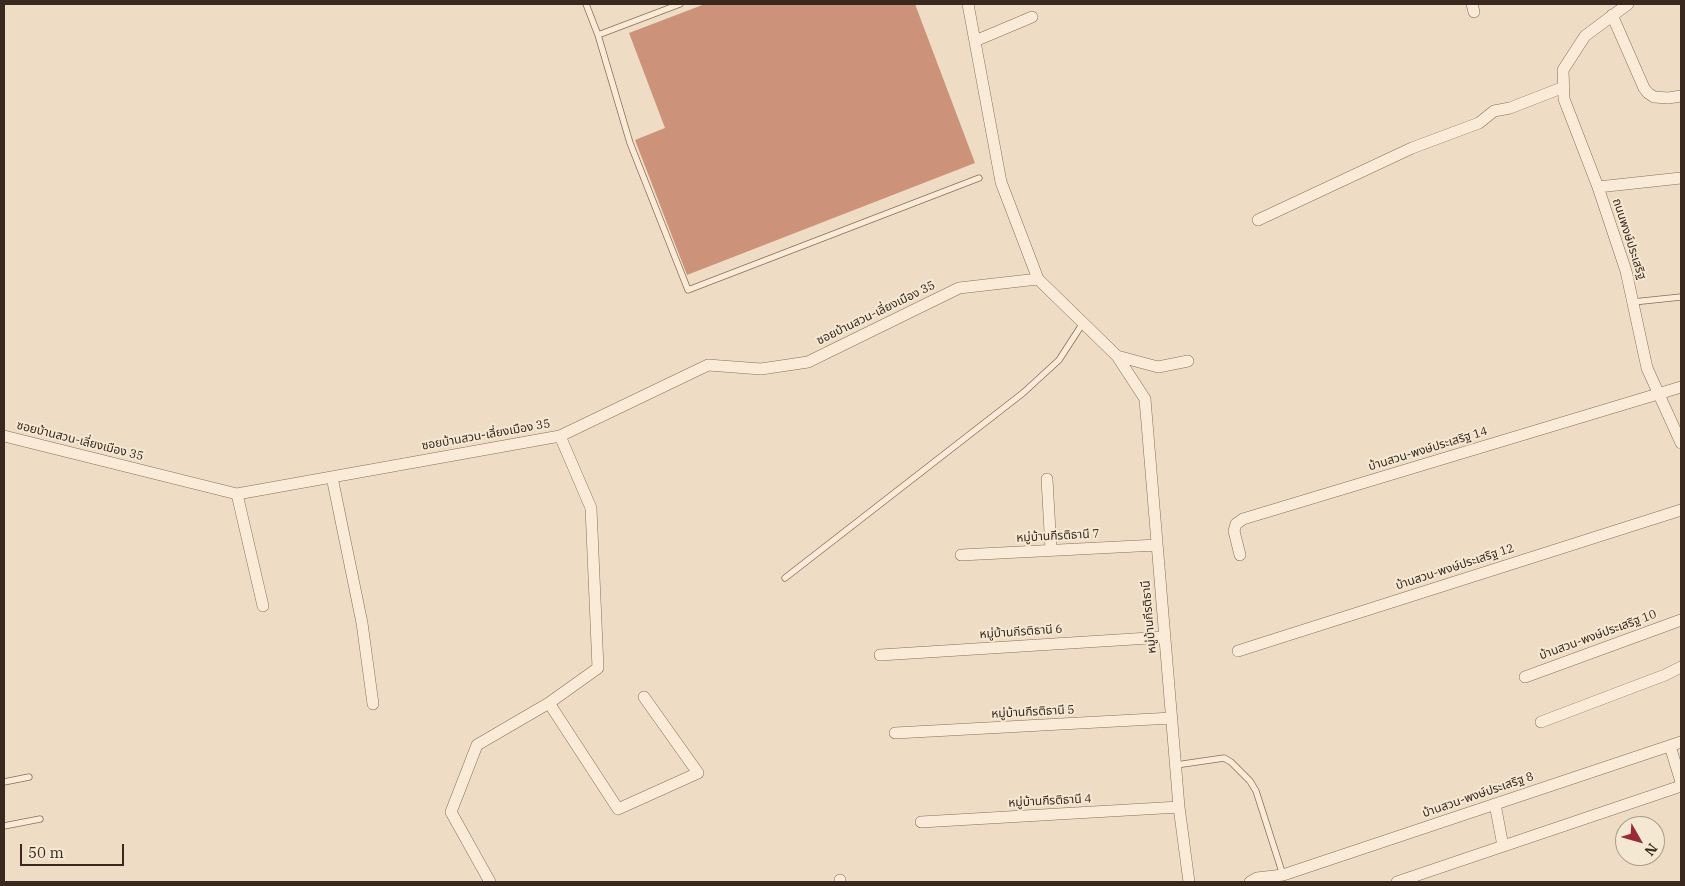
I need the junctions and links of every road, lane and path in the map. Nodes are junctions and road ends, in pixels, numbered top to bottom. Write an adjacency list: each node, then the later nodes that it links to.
1 (586, 4): 7 (lane)
2 (680, 4): 7 (lane)
3 (968, 4): 8 (street)
4 (1628, 4): 5 (street)
5 (1612, 16): 9 (street, ถนนพงษ์ประเสริฐ); 10 (street)
6 (1032, 17): 8 (street)
7 (598, 35): 11 (lane)
8 (975, 41): 15 (street)
9 (1564, 87): 13 (street, ถนนพงษ์ประเสริฐ); 14 (street)
10 (1681, 96)
11 (979, 178)
12 (1681, 178): 13 (street)
13 (1598, 187): 17 (street, ถนนพงษ์ประเสริฐ)
14 (1258, 220)
15 (1038, 279): 18 (street, หมู่บ้านกีรติธานี); 24 (street, ซอยบ้านสวน-เลี่ยงเมือง 35)
16 (1681, 297): 17 (lane)
17 (1633, 302): 22 (street, ถนนพงษ์ประเสริฐ)
18 (1083, 323): 19 (street, หมู่บ้านกีรติธานี); 34 (lane)
19 (1117, 356): 20 (street); 30 (street, หมู่บ้านกีรติธานี)
20 (1188, 361)
21 (1681, 387): 22 (street)
22 (1659, 394): 25 (street, ถนนพงษ์ประเสริฐ); 33 (street, บ้านสวน-พงษ์ประเสริฐ 14)
23 (4, 436): 28 (street, ซอยบ้านสวน-เลี่ยงเมือง 35)
24 (560, 436): 26 (street, ซอยบ้านสวน-เลี่ยงเมือง 35); 43 (street)
25 (1681, 443)
26 (332, 477): 28 (street, ซอยบ้านสวน-เลี่ยงเมือง 35); 44 (street)
27 (1047, 479): 31 (street)
28 (237, 494): 35 (street)
29 (1681, 510): 38 (street, บ้านสวน-พงษ์ประเสริฐ 12)
30 (1157, 545): 31 (street, หมู่บ้านกีรติธานี 7); 37 (street, หมู่บ้านกีรติธานี)
31 (1050, 550): 32 (street, หมู่บ้านกีรติธานี 7)
32 (961, 555)
33 (1240, 555)
34 (785, 578)
35 (263, 606)
36 (1681, 620): 41 (street, บ้านสวน-พงษ์ประเสริฐ 10)
37 (1165, 637): 39 (street, หมู่บ้านกีรติธานี 6); 45 (street, หมู่บ้านกีรติธานี)
38 (1238, 651)
39 (880, 655)
40 (1681, 667): 46 (street)
41 (1525, 677)
42 (644, 696): 43 (street)
43 (549, 703): 61 (street)
44 (373, 704)
45 (1172, 718): 47 (street, หมู่บ้านกีรติธานี 5); 49 (street, หมู่บ้านกีรติธานี)
46 (1541, 722)
47 (895, 733)
48 (1676, 744): 52 (street); 54 (street, บ้านสวน-พงษ์ประเสริฐ 8)
49 (1176, 765): 55 (street, หมู่บ้านกีรติธานี); 60 (lane)
50 (30, 778): 51 (lane)
51 (4, 782)
52 (1681, 782)
53 (1681, 786): 59 (street)
54 (1495, 804): 59 (street); 60 (street, บ้านสวน-พงษ์ประเสริฐ 8)
55 (1179, 807): 57 (street, หมู่บ้านกีรติธานี 4); 62 (street, หมู่บ้านกีรติธานี)
56 (40, 819): 58 (lane)
57 (921, 822)
58 (4, 826)
59 (1503, 846): 64 (street)
60 (1284, 879): 63 (street)
61 (490, 882)
62 (1189, 882)
63 (1250, 882)
64 (1397, 882)

